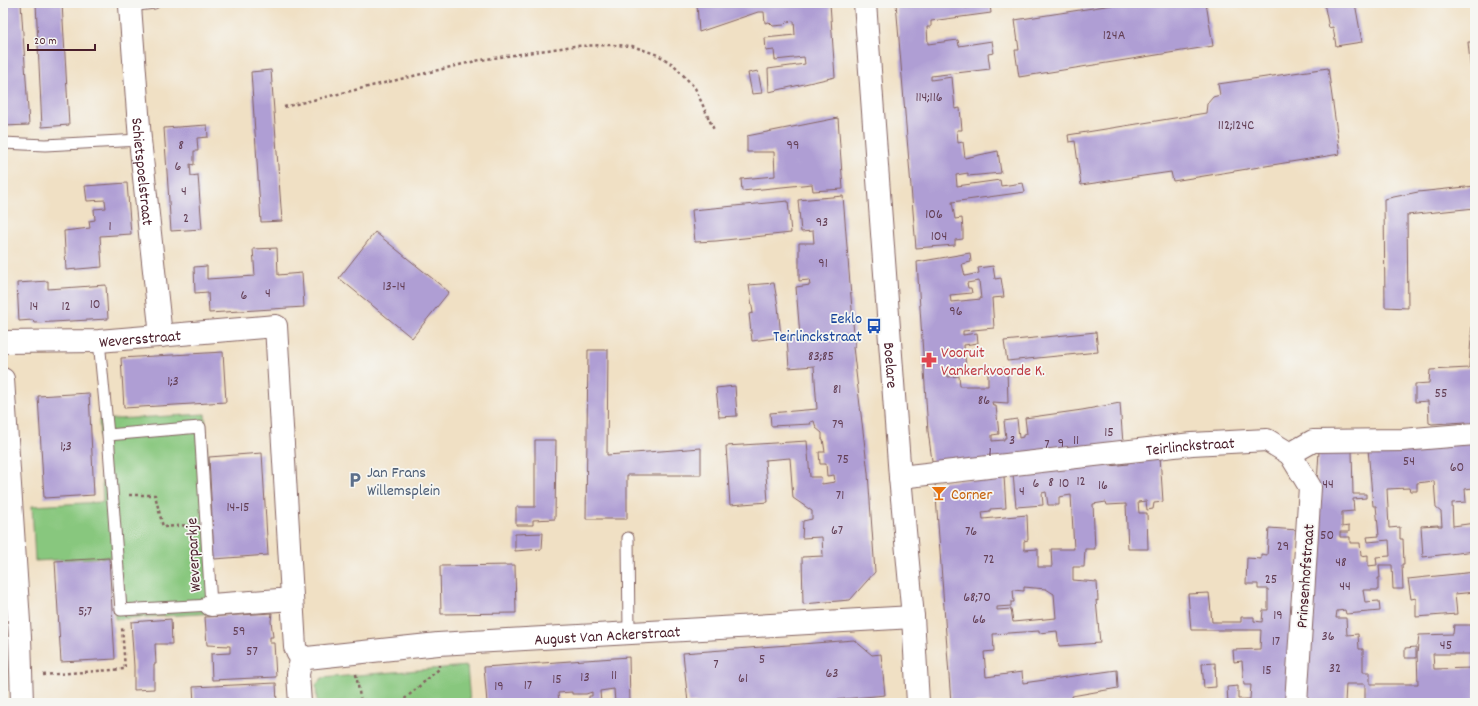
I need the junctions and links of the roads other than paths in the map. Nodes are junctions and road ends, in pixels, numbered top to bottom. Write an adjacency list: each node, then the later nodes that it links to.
1 (154, 3): 3 (lane)
2 (864, 3): 13 (street, Boelare)
3 (130, 6): 4 (street, Schietspoelstraat)
4 (140, 140): 5 (lane); 6 (street, Schietspoelstraat)
5 (3, 143)
6 (161, 336): 7 (street, Weversstraat); 15 (street, Weversstraat)
7 (99, 341): 8 (street, Weversstraat); 11 (lane)
8 (3, 342)
9 (3, 379): 19 (street)
10 (1475, 434): 12 (street)
11 (108, 435): 16 (lane, Weverparkje); 16 (lane, Weverparkje)
12 (1290, 454): 13 (street, Teirlinckstraat); 24 (street, Prinsenhofstraat)
13 (900, 477): 17 (street, Boelare)
14 (628, 538): 18 (lane)
15 (292, 599): 16 (street); 20 (street)
16 (211, 605)
17 (913, 617): 18 (street, August Van Ackerstraat); 23 (street, Boelare)
18 (629, 633): 20 (street, August Van Ackerstraat)
19 (11, 637): 21 (street)
20 (302, 656): 22 (street)
21 (22, 703)
22 (300, 703)
23 (918, 703)
24 (1296, 703)

